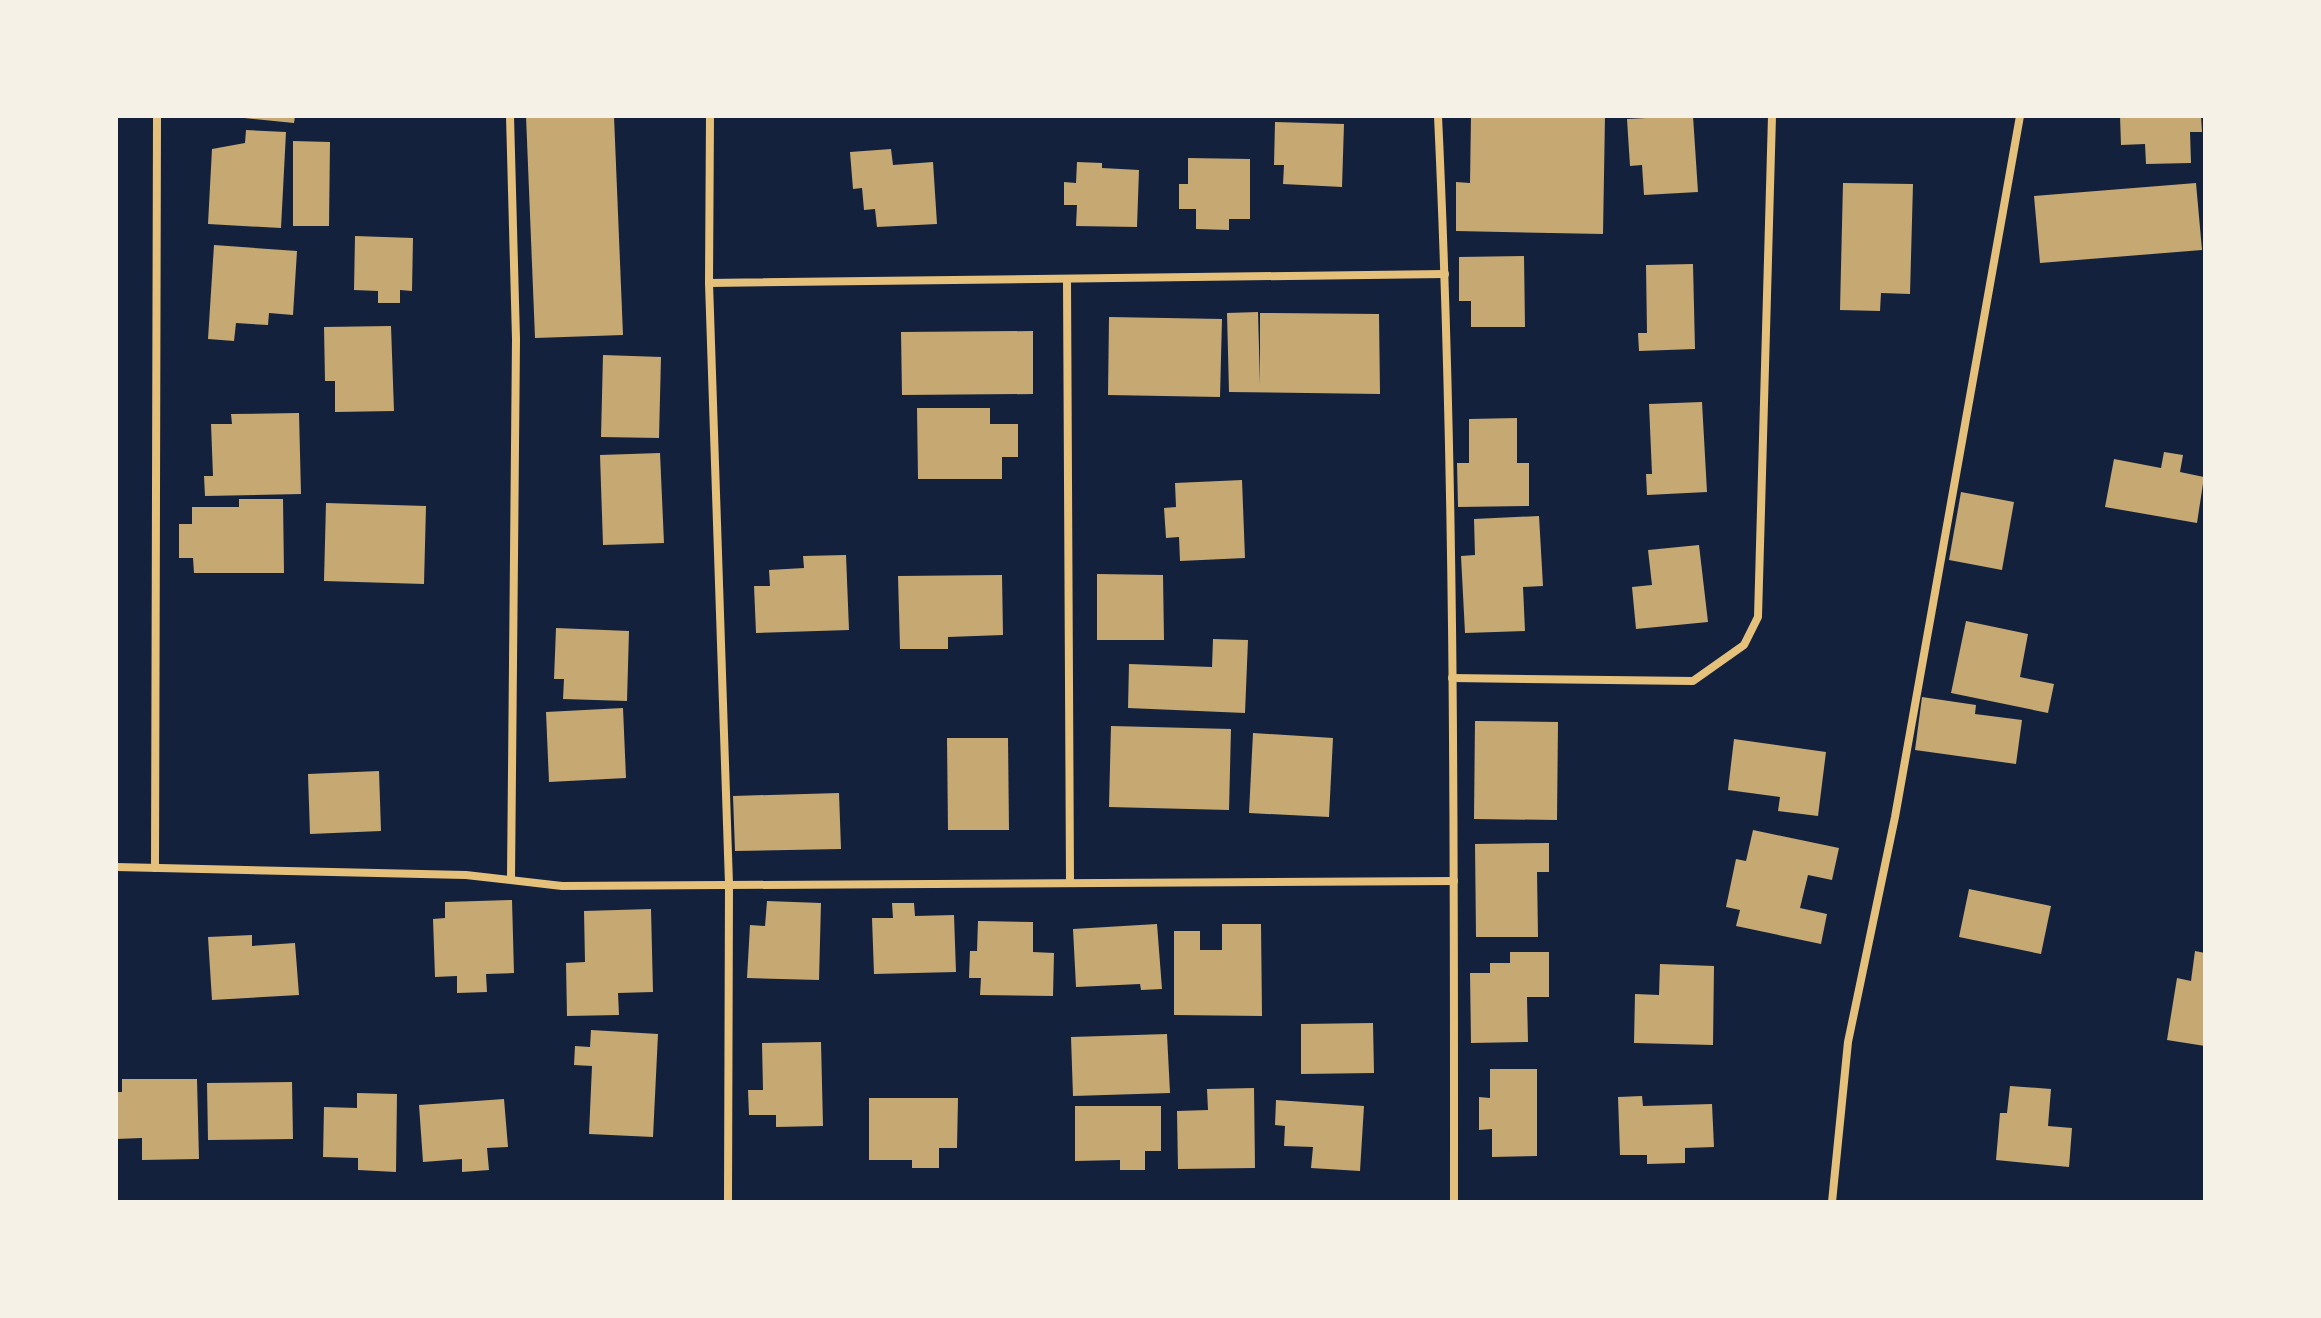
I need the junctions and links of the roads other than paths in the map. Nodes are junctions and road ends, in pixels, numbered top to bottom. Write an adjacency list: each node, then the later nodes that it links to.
1 (157, 116): 12 (street)
2 (510, 116): 13 (street)
3 (710, 116): 9 (street)
4 (1438, 116): 7 (street)
5 (1772, 116): 10 (street)
6 (2020, 116): 19 (street)
7 (1445, 274): 8 (street); 10 (street)
8 (1067, 280): 9 (street); 15 (street)
9 (709, 283): 16 (street)
10 (1452, 678): 14 (street)
11 (116, 867): 12 (street)
12 (155, 868): 13 (street)
13 (511, 879): 16 (street)
14 (1454, 881): 15 (street); 18 (street)
15 (1070, 882): 16 (street)
16 (729, 884): 17 (street)
17 (728, 1202)
18 (1454, 1202)
19 (1832, 1202)

